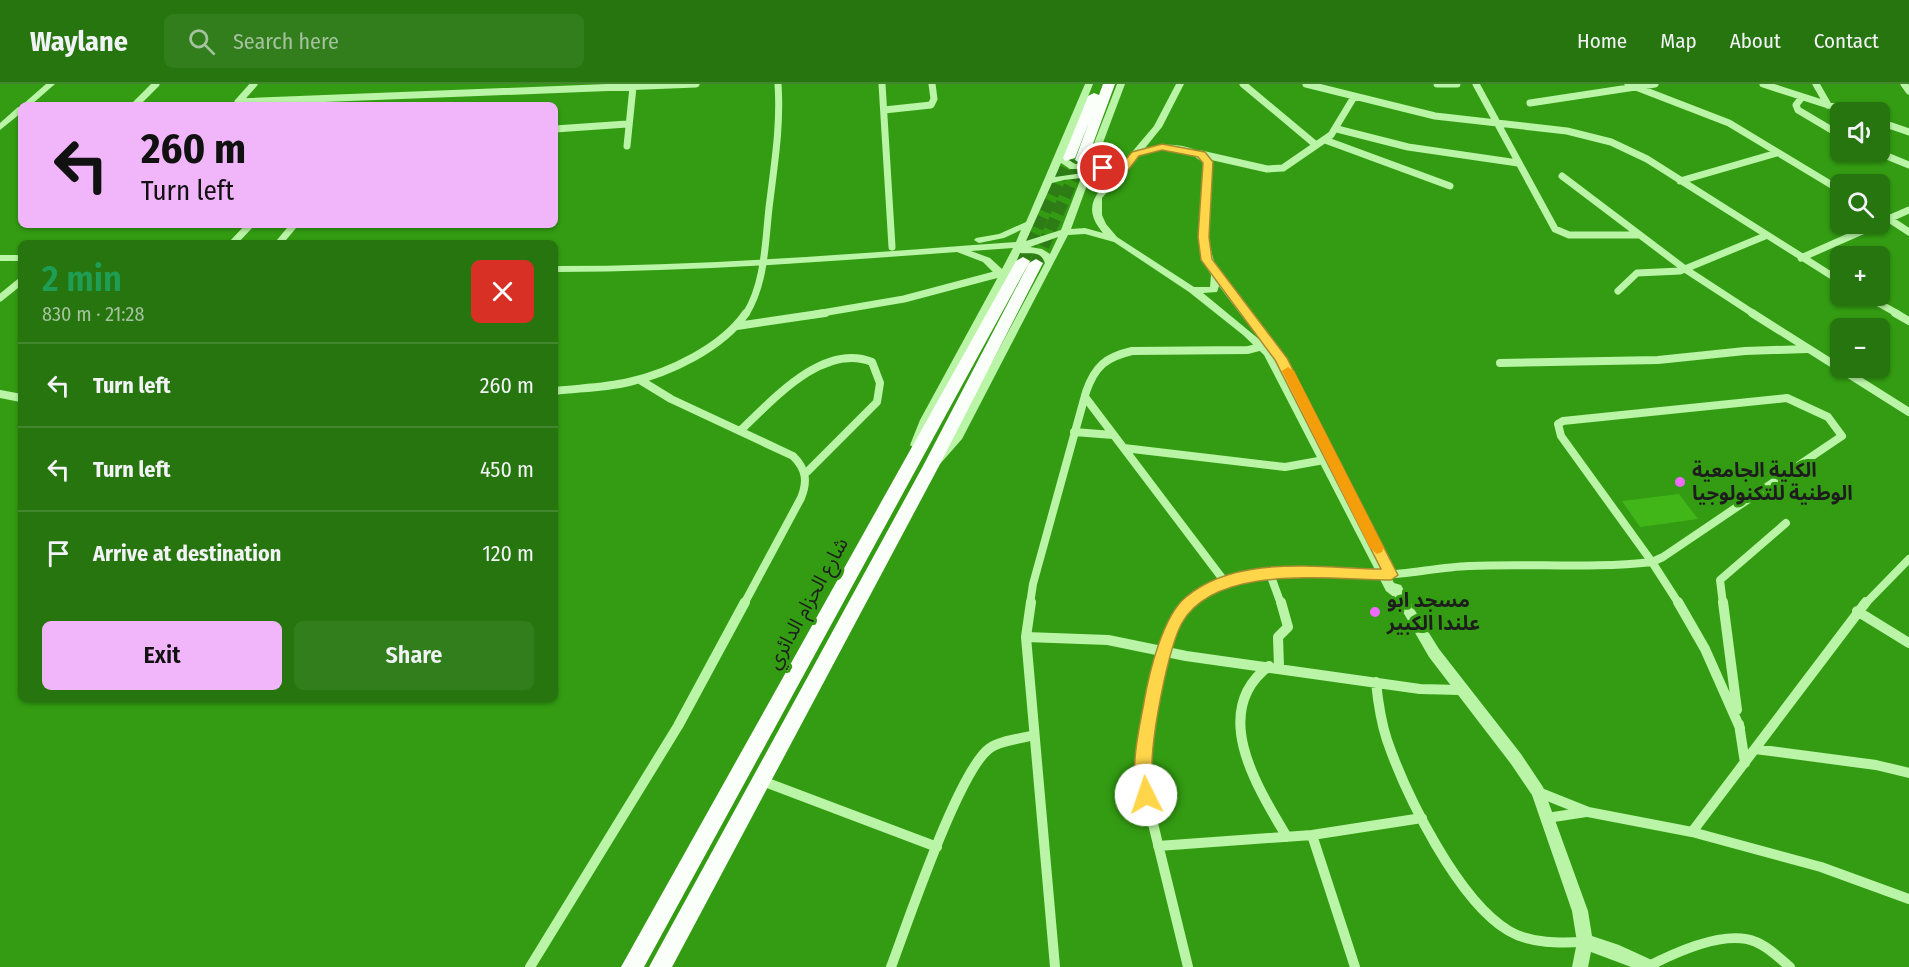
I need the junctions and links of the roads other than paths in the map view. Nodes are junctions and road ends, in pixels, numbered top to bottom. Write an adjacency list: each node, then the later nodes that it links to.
1 (51, 84): 28 (street)
2 (156, 84): 29 (street)
3 (254, 84): 30 (street)
4 (696, 84): 23 (street)
5 (778, 84): 86 (street)
6 (882, 84): 34 (street)
7 (932, 84): 34 (street)
8 (1089, 84): 53 (street)
9 (1097, 84): 53 (highway)
10 (1109, 84): 58 (highway)
11 (1121, 84): 58 (street)
12 (1180, 84): 40 (street)
13 (1243, 84): 46 (street)
14 (1306, 84): 26 (street)
15 (1437, 84): 16 (street)
16 (1457, 84)
17 (1476, 84): 36 (street)
18 (1628, 84): 24 (street)
19 (1655, 84): 24 (street)
20 (1763, 84): 27 (street)
21 (1816, 84): 33 (street)
22 (1904, 84): 25 (street)
23 (633, 87): 31 (street); 37 (street)
24 (1638, 87): 32 (street); 49 (street)
25 (1909, 91)
26 (1354, 97): 36 (street); 42 (street)
27 (1802, 97): 33 (street); 43 (street)
28 (30, 102)
29 (138, 102)
30 (238, 102)
31 (262, 102)
32 (1530, 103)
33 (1828, 105)
34 (884, 110): 80 (street)
35 (18, 112): 39 (street)
36 (1497, 123): 55 (street); 62 (street)
37 (627, 124): 41 (street); 47 (street)
38 (1890, 125): 44 (street)
39 (0, 127)
40 (1158, 127): 48 (street); 50 (street)
41 (558, 129)
42 (1337, 129): 45 (street); 55 (street)
43 (1830, 129)
44 (1909, 132)
45 (1325, 141): 46 (street); 64 (street)
46 (1316, 145): 54 (street)
47 (627, 146)
48 (1174, 147): 50 (street); 51 (street)
49 (1777, 153): 62 (street); 63 (street)
50 (1136, 154): 59 (street)
51 (1201, 154): 54 (street); 57 (street)
52 (1890, 157): 56 (street)
53 (1064, 158): 58 (street); 61 (street)
54 (1234, 162): 57 (street)
55 (1518, 163): 73 (street)
56 (1909, 165)
57 (1209, 166): 91 (street)
58 (1087, 167): 59 (street); 61 (street); 75 (street)
59 (1125, 167): 78 (street)
60 (1562, 176): 73 (street)
61 (1051, 181): 68 (street)
62 (1680, 181): 74 (street)
63 (1830, 184)
64 (1450, 186)
65 (1909, 210): 66 (street)
66 (1890, 219)
67 (1890, 220): 71 (street)
68 (1028, 224): 79 (street); 81 (street)
69 (247, 228): 76 (street)
70 (292, 228): 77 (street)
71 (1909, 232)
72 (1854, 234): 85 (street)
73 (1639, 235): 90 (street)
74 (1765, 236): 85 (street); 90 (street)
75 (1063, 237): 78 (street); 79 (street); 87 (street)
76 (236, 240)
77 (282, 240)
78 (1117, 240): 95 (street)
79 (1020, 244): 82 (street); 87 (street)
80 (892, 247): 81 (street); 86 (street)
81 (911, 249): 82 (street); 86 (street)
82 (943, 250): 93 (street)
83 (0, 258): 84 (street)
84 (18, 258)
85 (1801, 258): 92 (street)
86 (765, 259): 88 (street); 89 (street); 100 (street)
87 (1031, 261): 93 (street); 115 (highway, شارع الحزام الدائري)
88 (558, 262)
89 (558, 268)
90 (1685, 269): 96 (street); 102 (street)
91 (1216, 275): 95 (street); 101 (street)
92 (1830, 275)
93 (1003, 276): 100 (street); 115 (street)
94 (18, 283): 97 (street)
95 (1192, 290): 101 (street)
96 (1618, 291)
97 (0, 298)
98 (1883, 306): 99 (street)
99 (1909, 321)
100 (736, 326): 104 (street)
101 (1267, 345): 108 (street); 114 (street); 121 (street)
102 (1807, 349): 103 (street); 109 (street)
103 (1500, 363)
104 (640, 380): 105 (street); 110 (street)
105 (558, 391)
106 (0, 394): 107 (street)
107 (18, 397)
108 (1085, 398): 111 (street); 112 (street)
109 (1909, 412)
110 (741, 430): 116 (street); 116 (street)
111 (1074, 432): 112 (street); 124 (street)
112 (1113, 435): 113 (street)
113 (1124, 448): 114 (street); 122 (street)
114 (1324, 460): 121 (street)
115 (921, 464): 135 (highway, شارع الحزام الدائري); 148 (highway, شارع الحزام الدائري)
116 (807, 472): 147 (street)
117 (1786, 523): 130 (street)
118 (1909, 559): 123 (street)
119 (1652, 562): 119 (street); 121 (street); 130 (street)
120 (1270, 574): 121 (street); 122 (street); 127 (street)
121 (1388, 575): 129 (street)
122 (1225, 582): 126 (street)
123 (1857, 611): 125 (street); 132 (street)
124 (1026, 637): 126 (street); 131 (street)
125 (1909, 643)
126 (1165, 652): 127 (street); 144 (street)
127 (1274, 666): 128 (street); 142 (street)
128 (1376, 682): 129 (street); 138 (street)
129 (1460, 690): 136 (street)
130 (1740, 728): 133 (street)
131 (1034, 735): 143 (street); 151 (street)
132 (1755, 749): 133 (street); 134 (street)
133 (1745, 763): 140 (street)
134 (1909, 773)
135 (762, 781): 143 (street); 149 (highway, شارع الحزام الدائري)
136 (1538, 792): 137 (street); 139 (street)
137 (1588, 812): 139 (street); 140 (street)
138 (1422, 818): 141 (street); 146 (street)
139 (1548, 818): 146 (street)
140 (1692, 832): 145 (street)
141 (1312, 836): 142 (street); 153 (street)
142 (1287, 837): 144 (street)
143 (937, 846): 150 (street)
144 (1158, 846): 152 (street)
145 (1909, 899)
146 (1585, 942): 154 (street); 155 (street)
147 (530, 967)
148 (632, 967)
149 (660, 967)
150 (891, 967)
151 (1055, 967)
152 (1188, 967)
153 (1355, 967)
154 (1580, 967)
155 (1647, 967): 156 (street)
156 (1790, 967)

